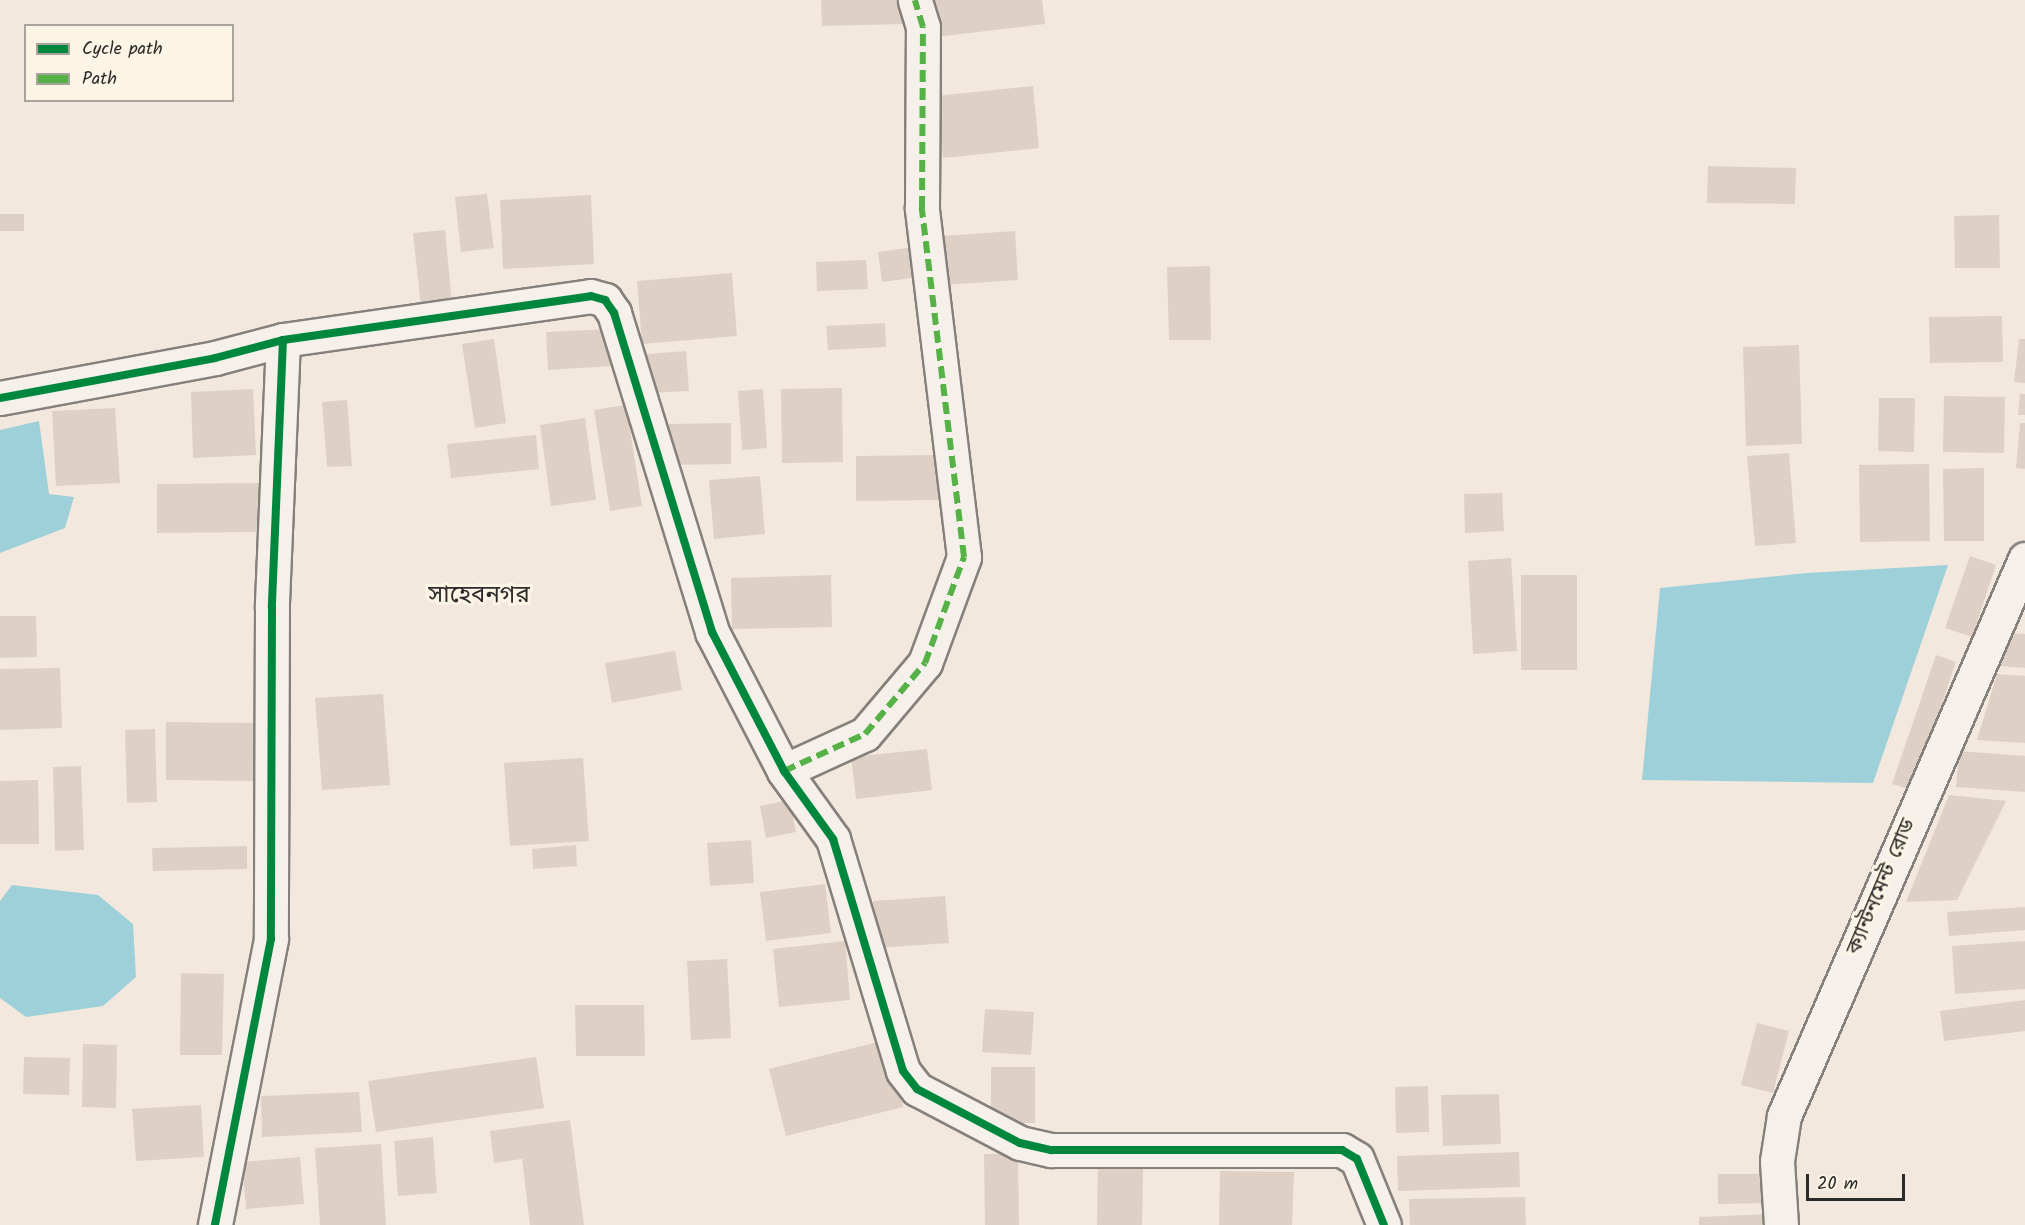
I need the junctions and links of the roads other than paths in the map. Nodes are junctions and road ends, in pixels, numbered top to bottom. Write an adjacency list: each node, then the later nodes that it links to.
1 (915, 0): 5 (street)
2 (284, 340): 3 (street); 5 (street); 6 (street)
3 (0, 398)
4 (2025, 559): 8 (street, ক্যান্টনমেন্ট রোড)
5 (784, 771): 7 (street)
6 (215, 1225)
7 (1384, 1225)
8 (1780, 1225)

